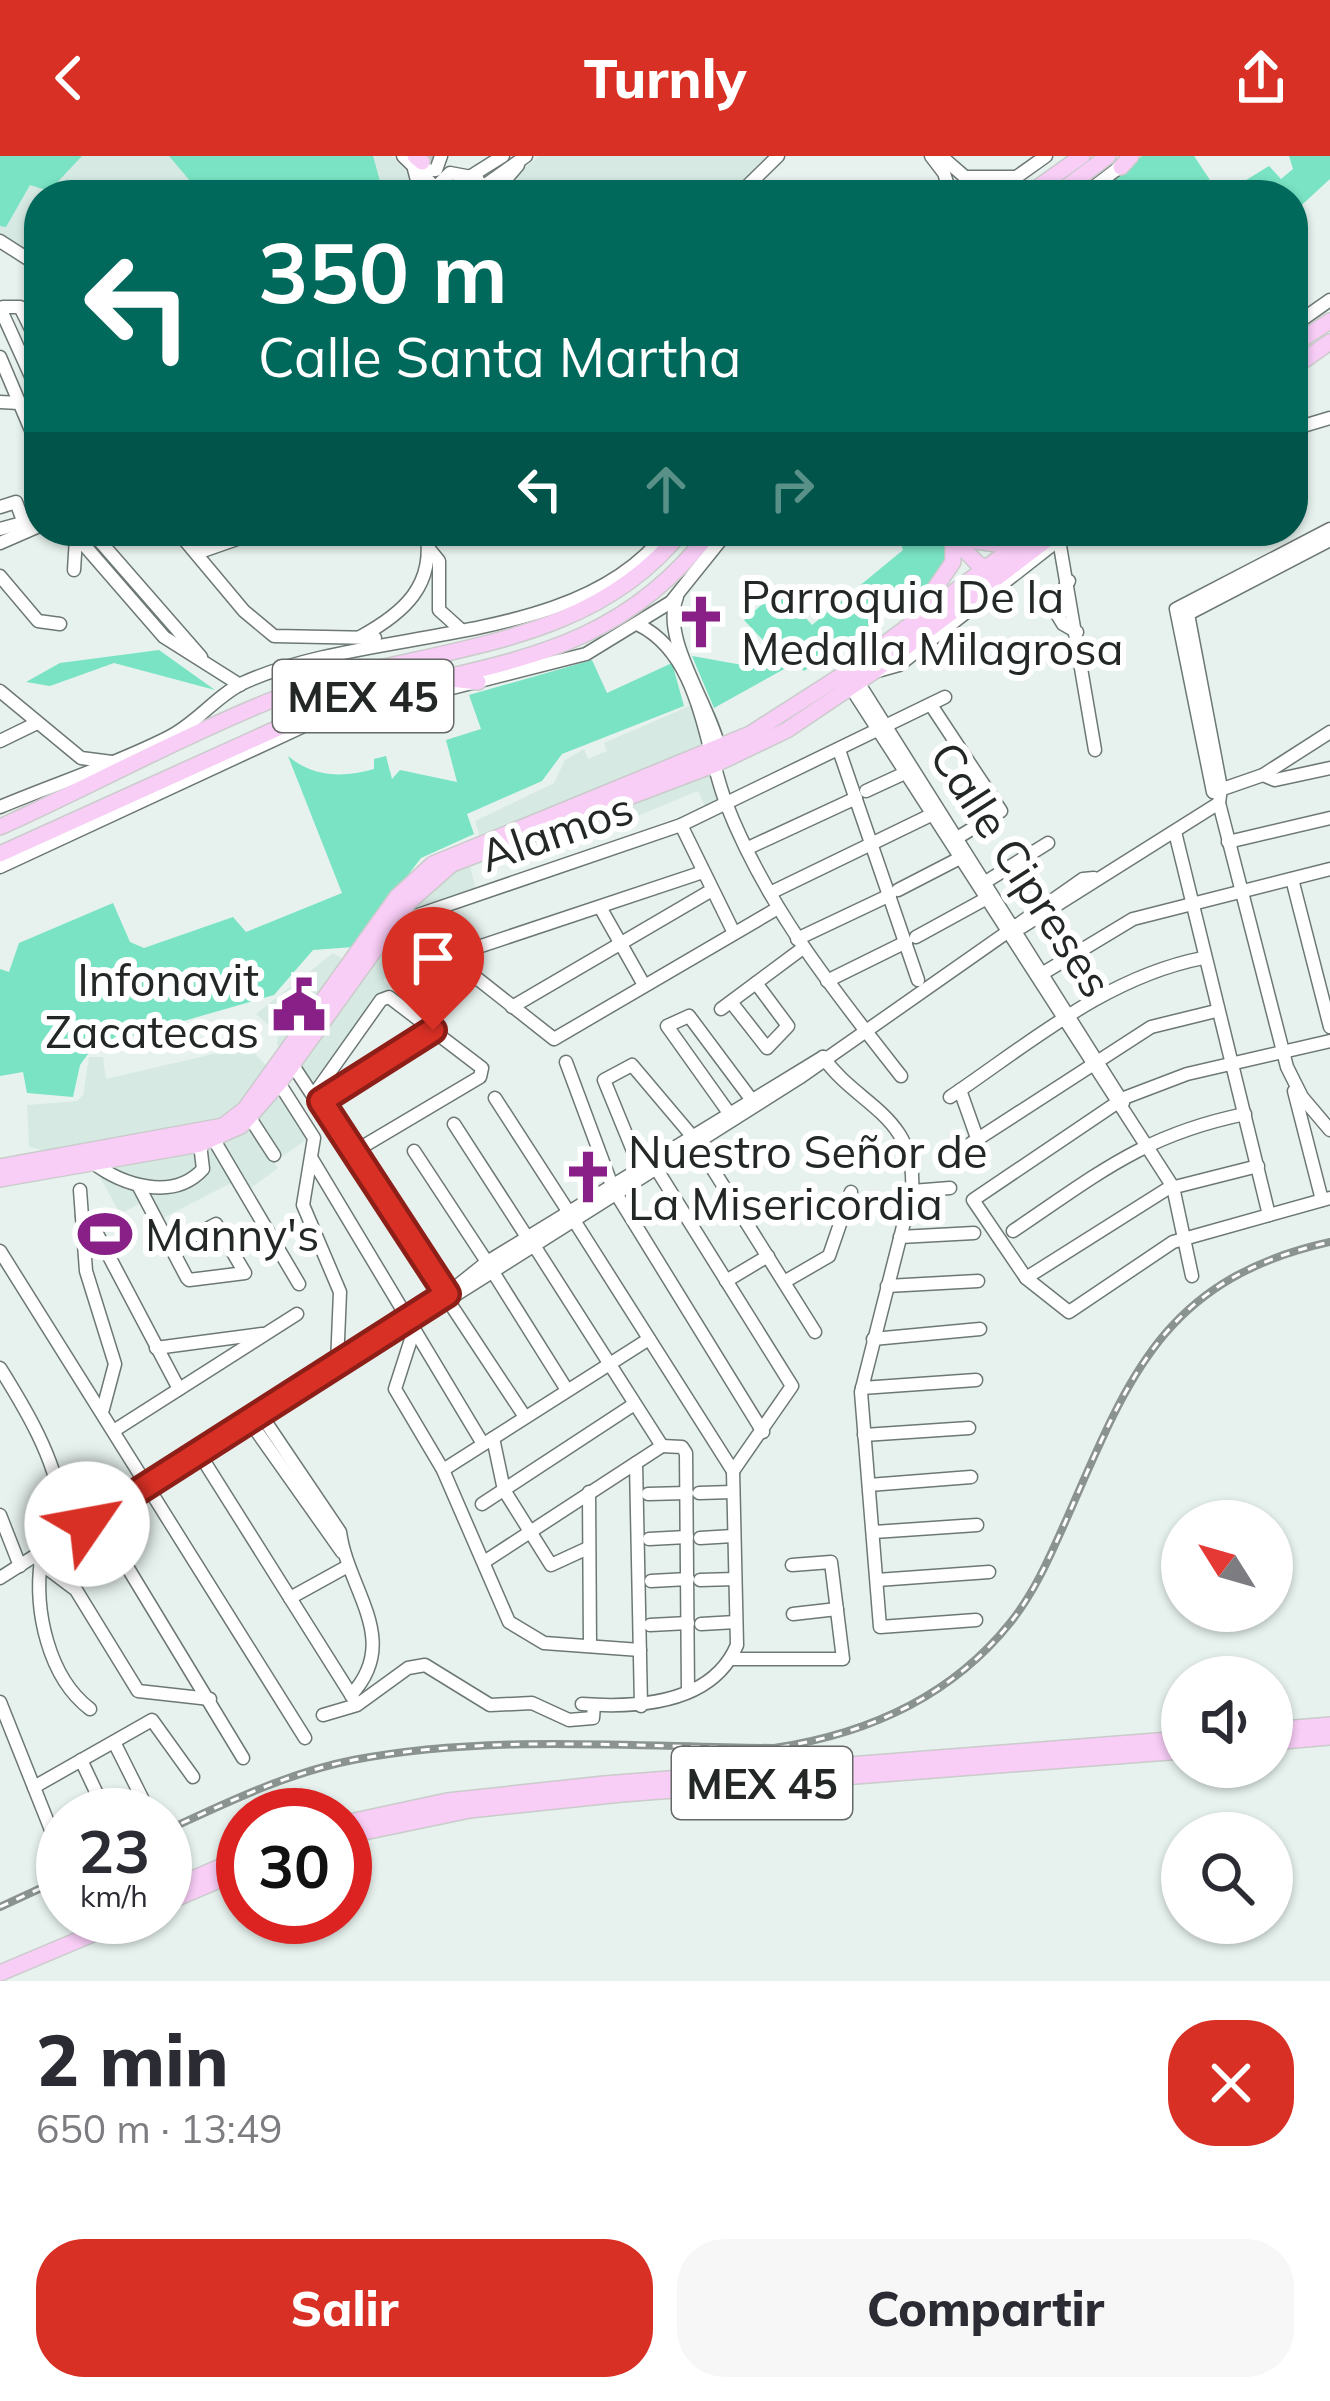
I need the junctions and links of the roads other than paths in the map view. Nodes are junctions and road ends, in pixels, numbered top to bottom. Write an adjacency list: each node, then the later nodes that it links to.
1 (443, 156): 9 (street); 10 (street)
2 (503, 156): 10 (street)
3 (526, 156): 14 (street); 15 (street)
4 (778, 156): 16 (street)
5 (941, 156): 11 (street)
6 (1046, 156): 11 (street)
7 (1082, 156): 18 (main road)
8 (1124, 159): 19 (main road); 20 (street)
9 (412, 160)
10 (469, 176): 12 (street); 13 (street)
11 (1015, 177): 17 (street)
12 (445, 180)
13 (473, 180)
14 (499, 180)
15 (506, 180)
16 (753, 180)
17 (1011, 180)
18 (1048, 180)
19 (1084, 180)
20 (1101, 180)
21 (1, 307): 23 (street)
22 (0, 357): 25 (street)
23 (24, 360)
24 (0, 402): 25 (street)
25 (19, 403): 26 (street)
26 (24, 414)
27 (1330, 540): 49 (street)
28 (74, 546): 50 (street)
29 (84, 546): 65 (street)
30 (104, 546): 65 (street)
31 (191, 546): 48 (street)
32 (217, 546): 48 (street)
33 (223, 546): 53 (street)
34 (429, 546): 47 (street)
35 (653, 546): 59 (street)
36 (667, 546): 93 (main road, MEX 45)
37 (697, 546): 67 (main road, MEX 45)
38 (716, 546): 55 (street)
39 (967, 546): 56 (main road)
40 (967, 546): 56 (main road)
41 (971, 546): 63 (main road)
42 (975, 546): 51 (main road)
43 (1044, 546): 51 (main road)
44 (1047, 546): 66 (street)
45 (1064, 546): 54 (street)
46 (1300, 546): 49 (street)
47 (430, 550): 59 (street); 62 (street)
48 (197, 553): 53 (street)
49 (1262, 568): 88 (street)
50 (74, 570)
51 (1007, 570): 63 (main road)
52 (0, 575): 57 (street)
53 (216, 577): 62 (street)
54 (1069, 581): 60 (street); 60 (street)
55 (677, 596): 58 (street); 72 (street)
56 (913, 622): 66 (main road)
57 (60, 625)
58 (639, 625): 68 (street); 72 (street)
59 (458, 628): 61 (street)
60 (1077, 632): 79 (street)
61 (406, 638): 62 (street); 64 (street)
62 (355, 640): 64 (street)
63 (914, 640): 66 (main road)
64 (299, 666): 69 (street)
65 (214, 672): 69 (street)
66 (855, 677): 75 (street, Calle Cipreses); 80 (main road)
67 (436, 678): 68 (main road); 101 (main road, MEX 45)
68 (478, 682): 103 (street)
69 (239, 685): 82 (street)
70 (0, 691): 74 (street)
71 (945, 697): 73 (street, Alamos)
72 (700, 700): 80 (street)
73 (931, 705): 75 (street, Alamos); 96 (street)
74 (37, 723): 77 (street); 81 (street)
75 (884, 728): 78 (street, Alamos); 84 (street, Calle Cipreses); 96 (street, Calle Cipreses)
76 (1330, 732): 85 (street)
77 (0, 741)
78 (839, 750): 87 (street); 89 (street, Alamos)
79 (1095, 750)
80 (716, 756): 89 (street); 129 (main road); 129 (main road)
81 (81, 758): 82 (street); 86 (street)
82 (114, 762): 86 (street)
83 (1330, 768): 85 (street)
84 (905, 773): 87 (street); 91 (street, Calle Cipreses)
85 (1263, 775): 88 (street)
86 (76, 778): 90 (street)
87 (861, 794): 99 (street); 100 (street)
88 (1218, 795): 95 (street); 97 (street)
89 (727, 803): 94 (street, Alamos); 100 (street)
90 (0, 807)
91 (933, 814): 96 (street, Calle Cipreses); 99 (street)
92 (1330, 818): 97 (street)
93 (2, 825)
94 (681, 825): 105 (street); 120 (street, Alamos)
95 (1175, 832): 112 (street); 115 (street)
96 (955, 839): 102 (street, Calle Cipreses); 109 (street, Calle Cipreses)
97 (1228, 842): 108 (street)
98 (1048, 843): 109 (street)
99 (873, 844): 110 (street); 111 (street)
100 (748, 848): 110 (street)
101 (0, 854)
102 (960, 858): 109 (street, Calle Cipreses); 111 (street)
103 (0, 867)
104 (1330, 869): 106 (street)
105 (703, 872): 107 (street); 113 (street)
106 (1292, 879): 108 (street); 131 (street)
107 (712, 890): 116 (street); 118 (street)
108 (1242, 890): 112 (street); 135 (street)
109 (989, 891): 115 (street, Calle Cipreses); 117 (street)
110 (770, 893): 114 (street)
111 (894, 893): 117 (street); 119 (street)
112 (1191, 901): 121 (street); 122 (street)
113 (600, 907): 118 (street); 120 (street)
114 (778, 908): 116 (street); 119 (street)
115 (1010, 928): 122 (street, Calle Cipreses); 130 (street, Calle Cipreses); 132 (street)
116 (734, 933): 126 (street)
117 (911, 940): 123 (street); 124 (street)
118 (619, 944): 126 (street); 127 (street)
119 (800, 944): 124 (street); 125 (street)
120 (448, 957): 127 (street)
121 (1203, 958): 128 (street); 130 (street)
122 (1045, 972): 130 (street, Calle Cipreses)
123 (918, 980)
124 (827, 981): 132 (street)
125 (756, 983): 125 (street)
126 (644, 985): 127 (street)
127 (512, 1007)
128 (1216, 1011): 138 (street); 140 (street)
129 (322, 1013): 137 (main road)
130 (1067, 1017): 138 (street, Calle Cipreses); 153 (street)
131 (1330, 1027)
132 (864, 1029): 136 (street); 142 (street)
133 (433, 1030): 144 (street); 144 (street); 157 (street)
134 (1330, 1041): 135 (street)
135 (1284, 1052): 140 (street); 141 (street)
136 (823, 1057): 146 (street); 154 (street); 172 (street)
137 (289, 1059): 143 (main road); 144 (street); 160 (main road)
138 (1094, 1060): 147 (street, Calle Cipreses); 153 (street)
139 (566, 1061): 170 (street)
140 (1231, 1063): 147 (street); 149 (street)
141 (1287, 1067): 152 (street); 174 (street)
142 (901, 1076)
143 (279, 1083): 150 (main road); 162 (street)
144 (318, 1097): 194 (street)
145 (495, 1098): 177 (street)
146 (751, 1099): 148 (street); 148 (street)
147 (1120, 1104): 156 (street, Calle Cipreses); 188 (street)
148 (729, 1112): 154 (street)
149 (1245, 1114): 156 (street); 164 (street)
150 (250, 1118): 155 (main road); 159 (street)
151 (454, 1124): 182 (street)
152 (1330, 1130)
153 (977, 1138): 161 (street)
154 (695, 1140): 163 (street); 163 (street); 185 (street)
155 (207, 1142): 160 (main road); 167 (street); 192 (street)
156 (1143, 1144): 168 (street, Calle Cipreses); 178 (street)
157 (362, 1147)
158 (414, 1150): 186 (street)
159 (274, 1155)
160 (91, 1157): 165 (main road); 166 (main road); 167 (street)
161 (950, 1157)
162 (312, 1159): 196 (street); 203 (street)
163 (649, 1166): 170 (street); 189 (street)
164 (1258, 1166): 168 (street); 175 (street)
165 (0, 1167)
166 (0, 1182)
167 (138, 1185): 183 (street)
168 (1173, 1187): 181 (street, Calle Cipreses); 188 (street)
169 (950, 1188): 172 (street)
170 (614, 1189): 177 (street); 216 (street)
171 (80, 1190): 176 (street)
172 (912, 1190): 180 (street)
173 (851, 1192): 191 (street)
174 (1326, 1199): 175 (street)
175 (1269, 1215): 181 (street)
176 (82, 1216): 202 (street); 211 (street)
177 (571, 1216): 182 (street); 200 (street)
178 (1013, 1231)
179 (974, 1232): 180 (street)
180 (900, 1238): 193 (street)
181 (1184, 1239): 187 (street, Calle Cipreses); 188 (street)
182 (531, 1242): 186 (street); 204 (street)
183 (171, 1248): 183 (street)
184 (0, 1251): 211 (street)
185 (768, 1256): 189 (street); 191 (street)
186 (490, 1267): 194 (street); 209 (street)
187 (1192, 1276)
188 (1027, 1278)
189 (726, 1281): 216 (street)
190 (978, 1281): 193 (street)
191 (784, 1282): 198 (street)
192 (299, 1284)
193 (886, 1286): 201 (street)
194 (447, 1294): 196 (street); 213 (street)
195 (297, 1314): 199 (street)
196 (411, 1318): 203 (street); 218 (street); 222 (street)
197 (980, 1329): 201 (street)
198 (815, 1332)
199 (264, 1334): 202 (street); 208 (street)
200 (649, 1339): 204 (street); 223 (street)
201 (874, 1339): 207 (street)
202 (156, 1348): 208 (street)
203 (337, 1364): 212 (street)
204 (608, 1364): 209 (street); 210 (street)
205 (0, 1368): 240 (street)
206 (976, 1380): 207 (street)
207 (862, 1388): 217 (street)
208 (178, 1389): 215 (street)
209 (567, 1390): 213 (street)
210 (633, 1405): 219 (street); 227 (street)
211 (104, 1409): 215 (street)
212 (254, 1415): 220 (street); 244 (street)
213 (525, 1417): 218 (street)
214 (969, 1428): 217 (street)
215 (115, 1430): 225 (street)
216 (763, 1432): 223 (street)
217 (864, 1435): 226 (street)
218 (488, 1441): 222 (street); 227 (street)
219 (662, 1446): 221 (street); 230 (street)
220 (197, 1450): 225 (street); 255 (street)
221 (636, 1463): 228 (street); 263 (street)
222 (443, 1470): 245 (street)
223 (733, 1471): 229 (street)
224 (971, 1477): 226 (street)
225 (148, 1484): 240 (street); 275 (street)
226 (869, 1484): 236 (street)
227 (504, 1490): 232 (street); 235 (street)
228 (589, 1492): 235 (street); 241 (street)
229 (732, 1492): 230 (street); 237 (street)
230 (693, 1493): 231 (street); 238 (street)
231 (649, 1494)
232 (482, 1504)
233 (0, 1515): 247 (street)
234 (977, 1525): 236 (street)
235 (530, 1531): 241 (street); 245 (street)
236 (874, 1532): 253 (street)
237 (733, 1536): 238 (street); 251 (street)
238 (694, 1538): 239 (street); 252 (street)
239 (649, 1539)
240 (56, 1544): 243 (street); 249 (street)
241 (588, 1548): 262 (street)
242 (117, 1550): 266 (street)
243 (41, 1558): 247 (street); 249 (street); 270 (street)
244 (345, 1559): 255 (street); 267 (street)
245 (484, 1562): 262 (street)
246 (792, 1565): 256 (street)
247 (20, 1566): 250 (street)
248 (988, 1572): 253 (street)
249 (65, 1577): 266 (street)
250 (0, 1579)
251 (735, 1579): 252 (street); 259 (street)
252 (694, 1580): 254 (street); 260 (street)
253 (877, 1580): 258 (street)
254 (651, 1581)
255 (290, 1598): 267 (street)
256 (837, 1609): 257 (street); 264 (street)
257 (793, 1614)
258 (976, 1620)
259 (736, 1622): 260 (street); 264 (street)
260 (694, 1624): 261 (street); 265 (street)
261 (650, 1625)
262 (590, 1646): 263 (street)
263 (640, 1650): 269 (street)
264 (731, 1660): 265 (street)
265 (688, 1692): 269 (street)
266 (210, 1699): 280 (street)
267 (354, 1701): 269 (street); 271 (street)
268 (0, 1702): 283 (street)
269 (641, 1706)
270 (90, 1709)
271 (323, 1714)
272 (1330, 1725): 273 (main road)
273 (1293, 1728)
274 (1330, 1737): 276 (main road)
275 (305, 1738)
276 (1293, 1740)
277 (1161, 1741): 287 (main road, MEX 45)
278 (114, 1742): 281 (street); 282 (street); 285 (street)
279 (1161, 1752): 288 (main road, MEX 45)
280 (243, 1759)
281 (81, 1760): 283 (street); 284 (street)
282 (194, 1777)
283 (34, 1787): 286 (street)
284 (94, 1788)
285 (137, 1788)
286 (36, 1792)
287 (372, 1817)
288 (372, 1830)
289 (42, 1944): 291 (main road)
290 (69, 1944): 292 (main road)
291 (0, 1962)
292 (0, 1973)

